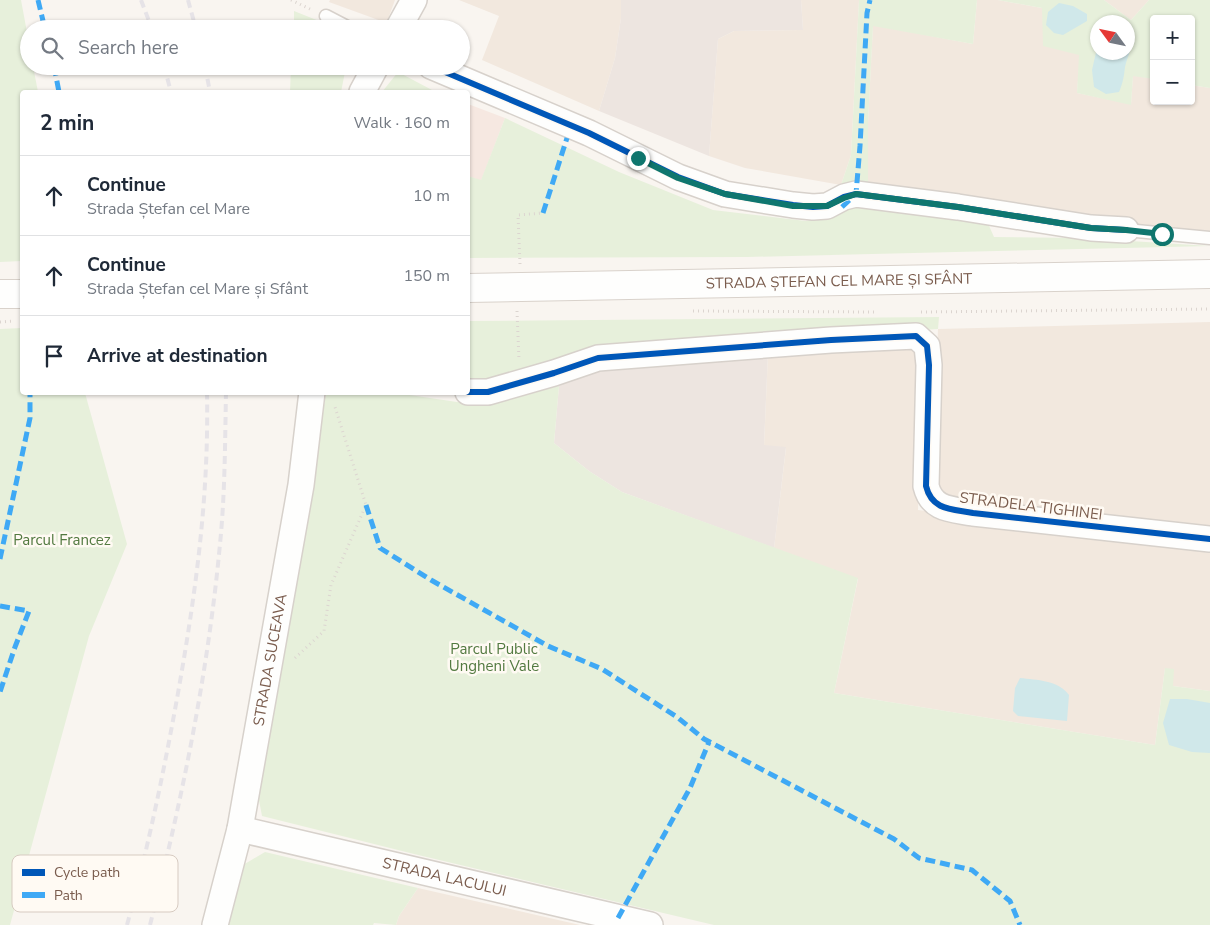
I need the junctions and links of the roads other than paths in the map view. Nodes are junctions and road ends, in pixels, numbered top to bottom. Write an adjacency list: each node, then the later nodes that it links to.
1 (414, 0): 4 (street)
2 (326, 16): 3 (lane)
3 (334, 20)
4 (403, 20)
5 (371, 75): 7 (street)
6 (452, 75): 8 (street)
7 (363, 90)
8 (1126, 230): 9 (lane)
9 (1210, 238)
10 (1210, 274): 11 (main road, STRADA ȘTEFAN CEL MARE ȘI SFÂNT)
11 (470, 288)
12 (0, 294): 13 (main road)
13 (20, 294)
14 (470, 392): 16 (street, STRADELA TIGHINEI)
15 (322, 396): 17 (street, STRADA SUCEAVA)
16 (1210, 539)
17 (240, 828): 18 (street, STRADA SUCEAVA); 19 (street, STRADA LACULUI)
18 (215, 925)
19 (650, 925)

